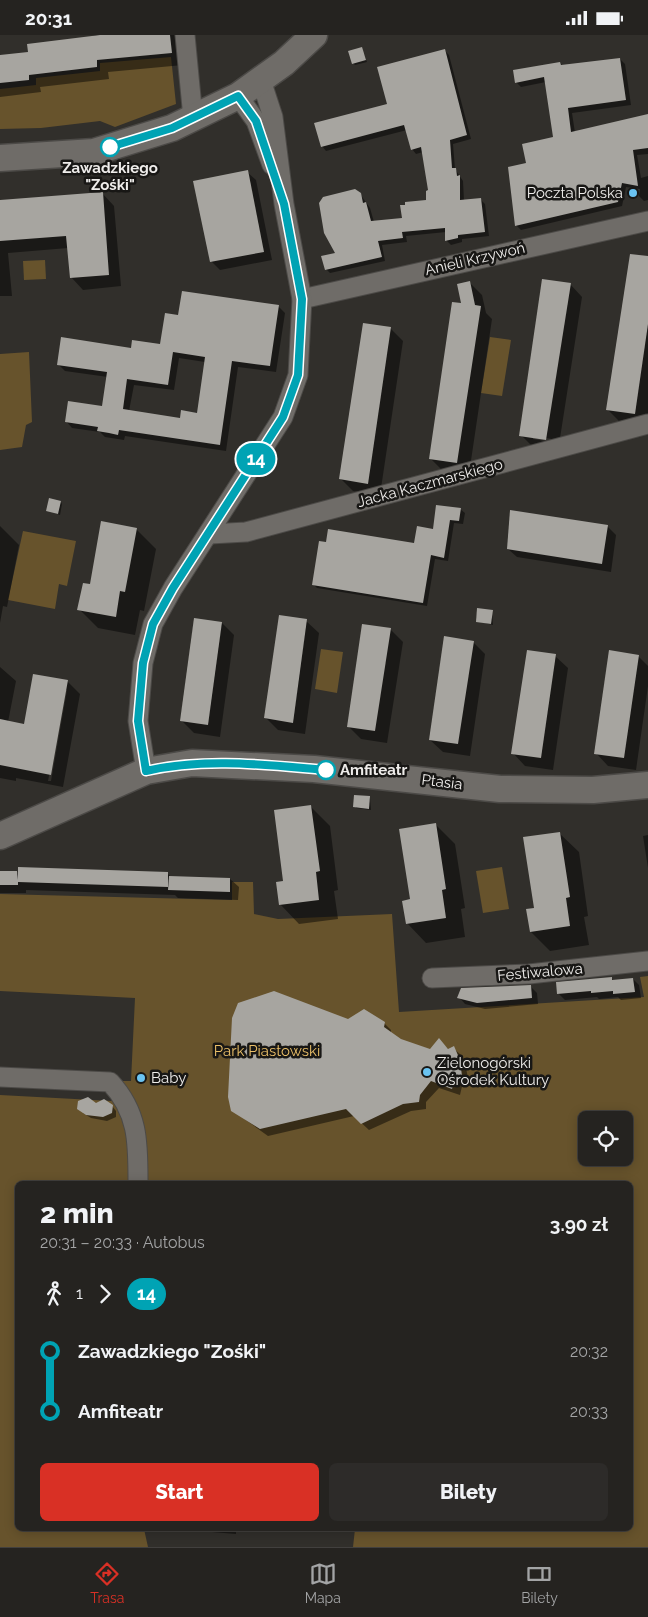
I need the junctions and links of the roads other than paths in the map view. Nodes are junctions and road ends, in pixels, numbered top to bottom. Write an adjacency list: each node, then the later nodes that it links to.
1 (185, 35): 5 (street)
2 (314, 35): 3 (street)
3 (261, 80): 4 (street); 7 (street)
4 (238, 96): 5 (street); 7 (street)
5 (192, 118): 6 (street)
6 (0, 158)
7 (284, 204): 9 (street)
8 (648, 221): 9 (street, Anieli Krzywoń)
9 (302, 299): 11 (street)
10 (648, 424): 11 (street, Jacka Kaczmarskiego)
11 (210, 533): 12 (street)
12 (146, 771): 13 (street, Ptasia); 14 (street, Ptasia)
13 (648, 785)
14 (0, 836)
15 (648, 961): 16 (street, Festiwalowa)
16 (432, 979)
17 (0, 1077): 18 (street)
18 (138, 1181)

